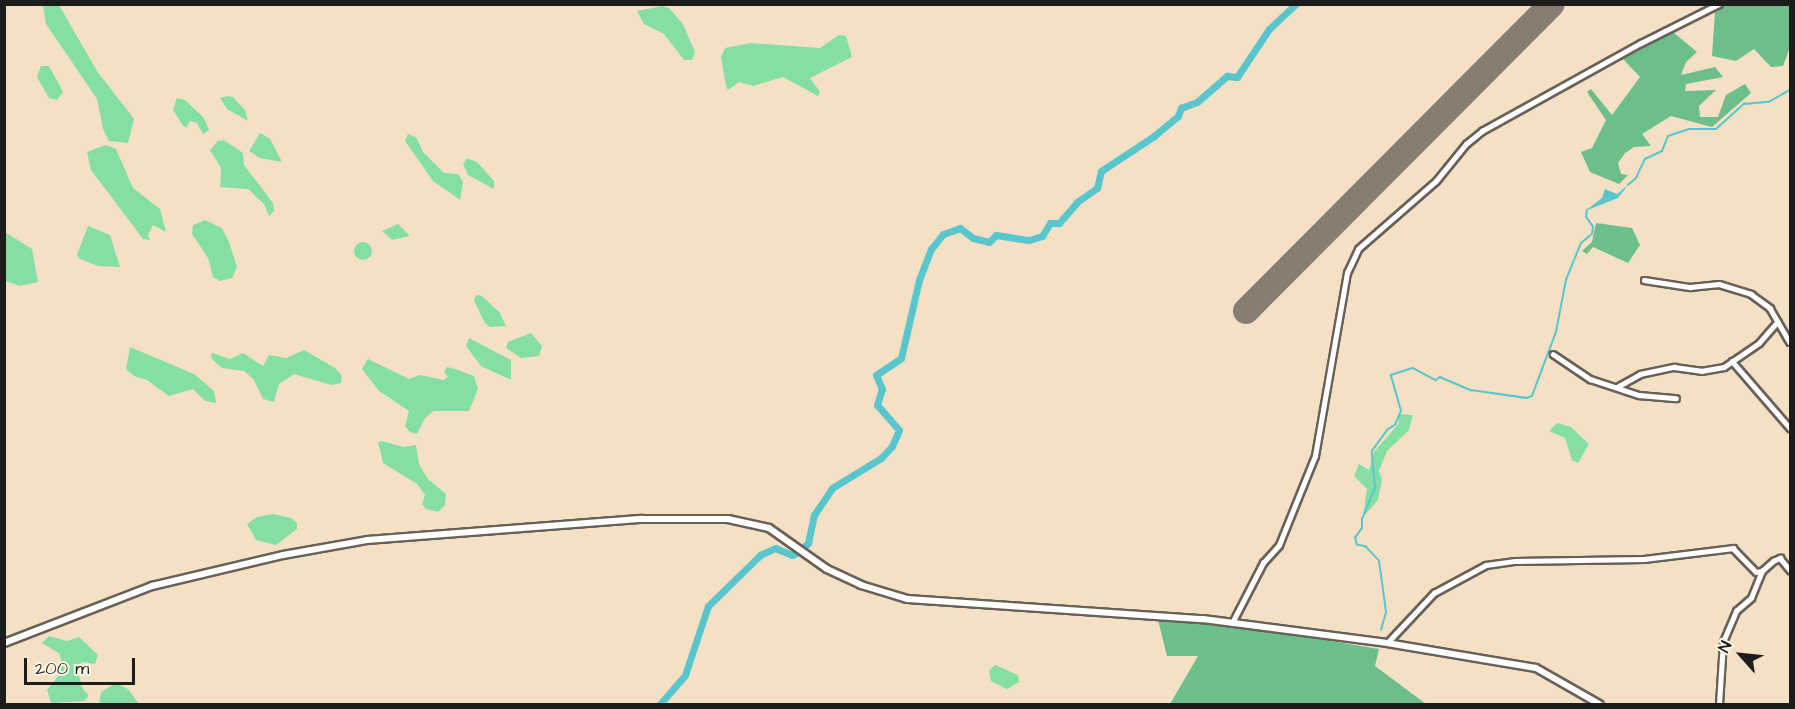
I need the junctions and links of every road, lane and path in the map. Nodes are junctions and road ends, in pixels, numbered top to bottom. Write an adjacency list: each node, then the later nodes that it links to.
1 (1719, 4): 12 (street)
2 (1644, 280): 3 (street)
3 (1777, 322): 4 (street); 6 (street)
4 (1791, 342)
5 (1552, 354): 7 (street)
6 (1732, 361): 7 (street); 9 (street)
7 (1617, 387): 8 (street)
8 (1676, 398)
9 (1791, 428)
10 (1791, 570): 11 (street)
11 (1762, 571): 14 (street); 16 (street)
12 (1232, 623): 13 (main road); 14 (main road)
13 (4, 643)
14 (1387, 643): 15 (main road)
15 (1599, 705)
16 (1719, 705)

